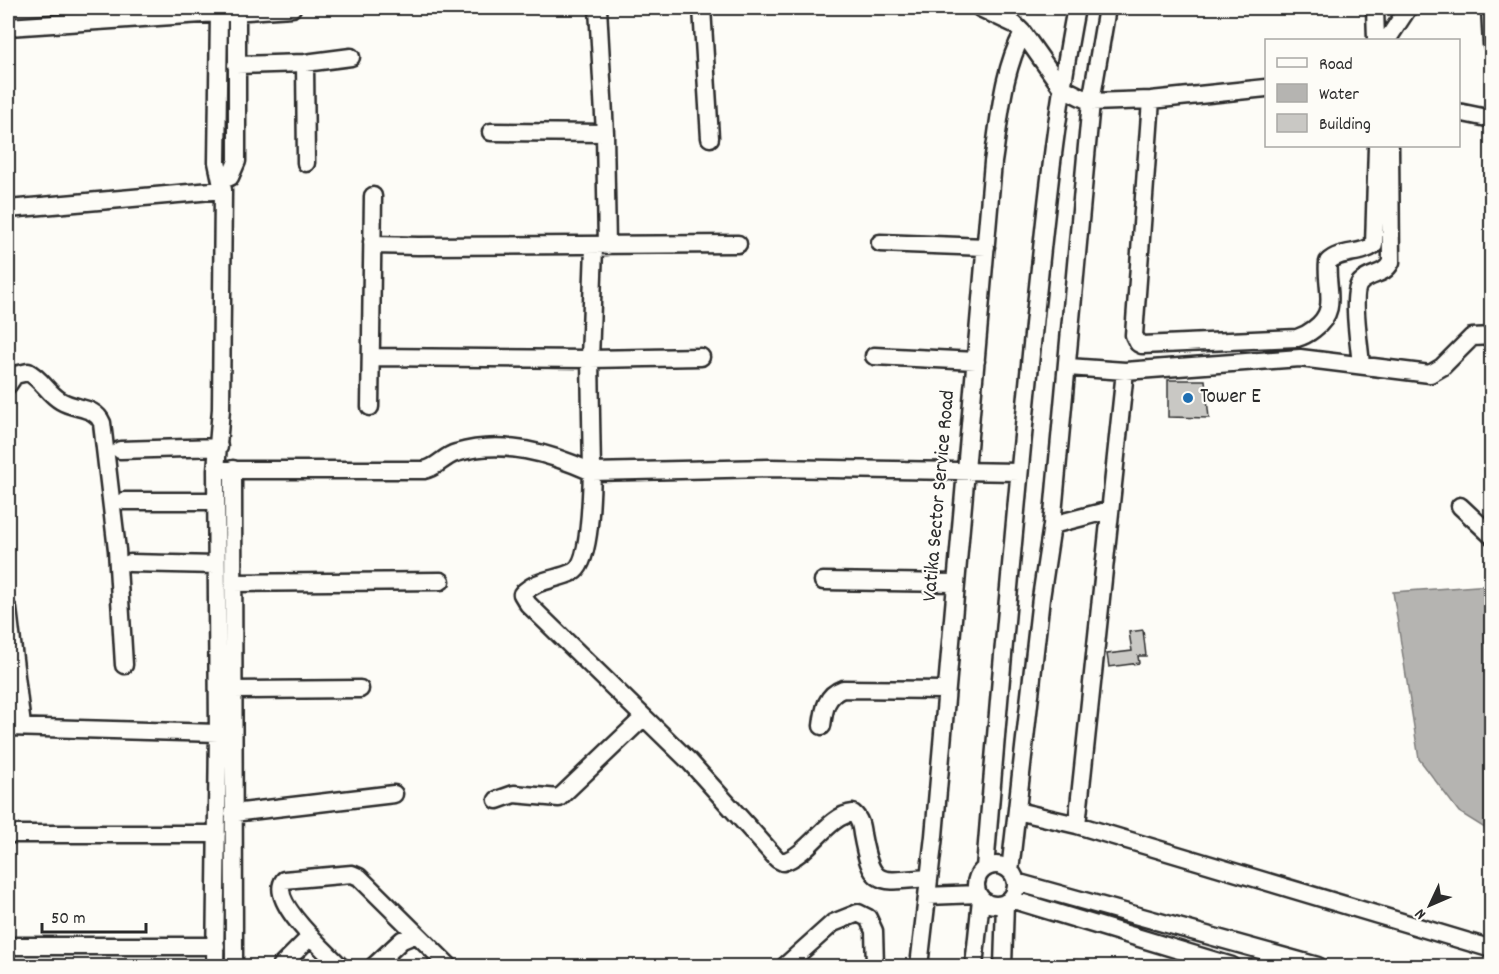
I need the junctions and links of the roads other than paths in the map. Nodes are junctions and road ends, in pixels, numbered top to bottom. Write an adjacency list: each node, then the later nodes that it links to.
1 (292, 8): 10 (street)
2 (598, 8): 27 (street)
3 (702, 8): 28 (street)
4 (980, 8): 13 (street)
5 (1076, 8): 20 (street)
6 (1107, 8): 23 (street)
7 (1376, 8): 14 (street)
8 (1408, 8): 15 (street)
9 (1490, 8): 16 (street)
10 (237, 11): 11 (street); 19 (street)
11 (219, 12): 12 (street); 32 (street)
12 (8, 27)
13 (1023, 33): 20 (street); 39 (street, Vatika Sector Service Road)
14 (1376, 39)
15 (1388, 39)
16 (1491, 45)
17 (351, 57): 18 (street)
18 (305, 63): 19 (street); 31 (street)
19 (236, 64): 32 (street)
20 (1061, 87): 23 (street); 57 (street)
21 (1265, 88): 22 (street)
22 (1151, 100): 23 (street); 29 (street)
23 (1090, 102): 47 (street)
24 (1460, 112): 25 (street)
25 (1491, 119)
26 (491, 132): 27 (street)
27 (605, 133): 38 (street)
28 (710, 138)
29 (1377, 147)
30 (1390, 147): 46 (street)
31 (306, 163)
32 (223, 185): 34 (street); 51 (street)
33 (373, 196): 35 (street)
34 (8, 209)
35 (372, 242): 38 (street); 42 (street)
36 (880, 243): 39 (street)
37 (738, 244): 38 (street)
38 (601, 247): 44 (street)
39 (986, 247): 45 (street, Vatika Sector Service Road)
40 (1491, 336): 46 (street)
41 (874, 356): 45 (street)
42 (371, 357): 44 (street); 50 (street)
43 (701, 357): 44 (street)
44 (590, 359): 55 (street)
45 (976, 361): 56 (street, Vatika Sector Service Road)
46 (1361, 365): 48 (street)
47 (1068, 367): 48 (street); 62 (street)
48 (1125, 371): 61 (street)
49 (8, 385): 71 (street)
50 (370, 407)
51 (219, 447): 52 (street); 54 (street)
52 (120, 450)
53 (233, 469): 54 (street); 55 (street); 68 (street)
54 (216, 470): 59 (street)
55 (592, 472): 56 (street); 75 (street)
56 (966, 472): 57 (street); 69 (street, Vatika Sector Service Road)
57 (1019, 472): 86 (street)
58 (124, 501): 59 (street)
59 (216, 501): 65 (street)
60 (1460, 506): 63 (street)
61 (1110, 510): 62 (street); 83 (street)
62 (1052, 525): 81 (street)
63 (1491, 536)
64 (130, 563): 65 (street)
65 (216, 565): 78 (street)
66 (441, 581): 68 (street)
67 (823, 581): 69 (street)
68 (233, 583): 73 (street)
69 (954, 583): 74 (street, Vatika Sector Service Road)
70 (8, 609): 77 (street)
71 (124, 665)
72 (360, 689): 73 (street)
73 (233, 690): 82 (street)
74 (946, 690): 76 (street); 88 (street, Vatika Sector Service Road)
75 (644, 717): 80 (street); 88 (street)
76 (822, 726)
77 (15, 727): 78 (street)
78 (218, 733): 85 (street)
79 (394, 794): 82 (street)
80 (497, 800)
81 (1017, 811): 83 (street); 87 (street)
82 (233, 813): 98 (street)
83 (1077, 825): 96 (street)
84 (8, 834): 85 (street)
85 (217, 834): 95 (street)
86 (985, 868): 87 (street); 90 (street)
87 (1013, 877): 91 (street); 109 (street)
88 (928, 878): 89 (street, Vatika Sector Service Road)
89 (927, 896): 90 (street); 105 (street, Vatika Sector Service Road)
90 (980, 897): 91 (street); 106 (street)
91 (1007, 901): 107 (street); 108 (street)
92 (414, 935): 93 (street); 101 (street); 102 (street)
93 (311, 936): 99 (street); 100 (street)
94 (8, 946): 95 (street)
95 (216, 946): 97 (street)
96 (1491, 949)
97 (215, 966)
98 (234, 966)
99 (281, 966)
100 (340, 966)
101 (374, 966)
102 (449, 966)
103 (785, 966): 104 (street)
104 (875, 966)
105 (919, 966)
106 (974, 966)
107 (1003, 966)
108 (1232, 966)
109 (1318, 966)

